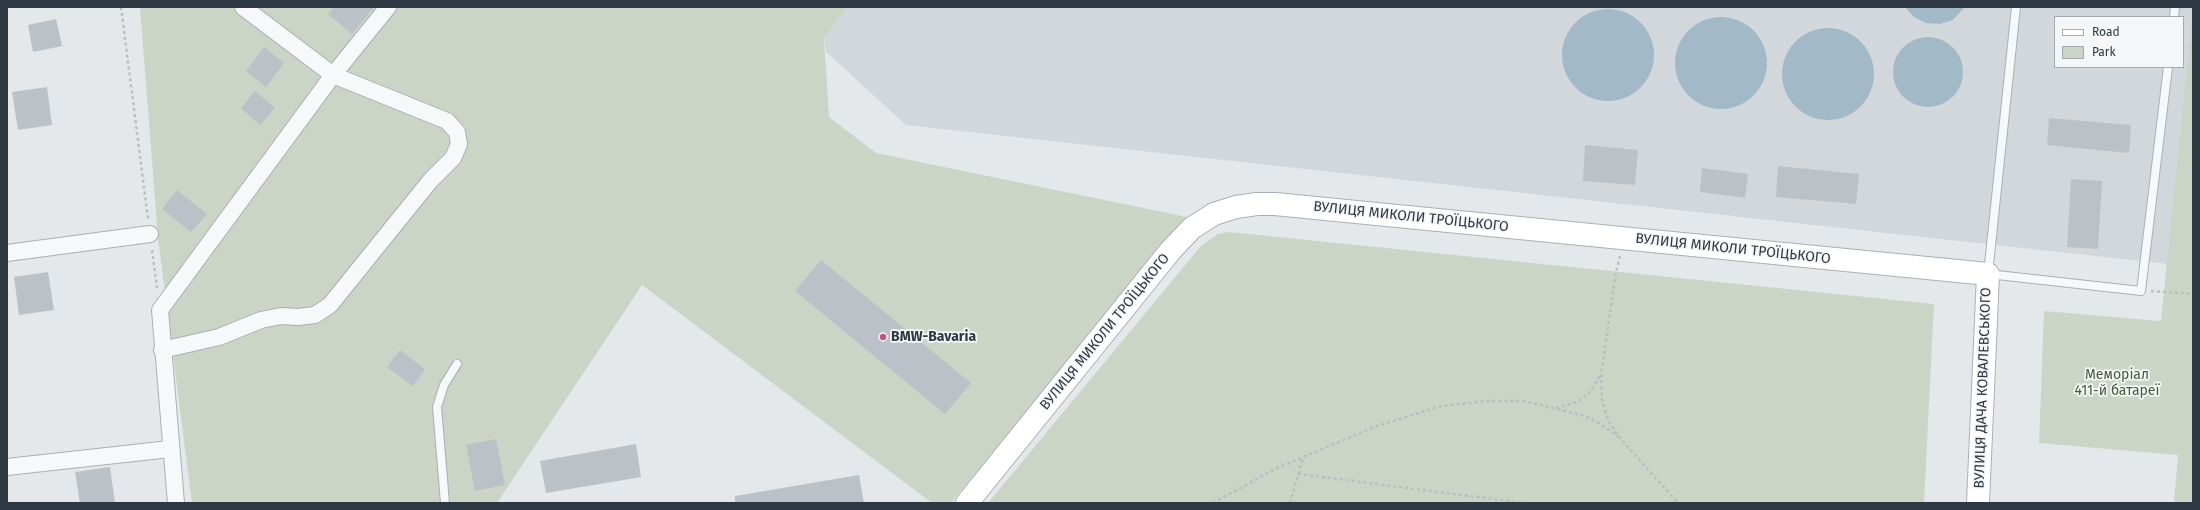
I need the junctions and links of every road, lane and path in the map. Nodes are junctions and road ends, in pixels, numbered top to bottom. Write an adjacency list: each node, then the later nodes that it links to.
1 (121, 7): 7 (path)
2 (243, 7): 6 (street)
3 (388, 7): 6 (street)
4 (2016, 7): 10 (lane)
5 (2168, 68): 11 (lane)
6 (333, 75): 13 (street); 14 (street)
7 (150, 234): 9 (street); 13 (path)
8 (1626, 238): 10 (street, ВУЛИЦЯ МИКОЛИ ТРОЇЦЬКОГО); 16 (path); 25 (street, ВУЛИЦЯ МИКОЛИ ТРОЇЦЬКОГО)
9 (7, 253)
10 (1988, 274): 11 (lane); 30 (street, ВУЛИЦЯ ДАЧА КОВАЛЕВСЬКОГО)
11 (2141, 291): 12 (path)
12 (2193, 294)
13 (160, 310): 14 (street)
14 (162, 350): 19 (street)
15 (457, 364): 24 (lane)
16 (1600, 375): 17 (path); 18 (path)
17 (1556, 408): 18 (path); 20 (path)
18 (1618, 437): 29 (path)
19 (170, 449): 21 (street); 23 (street)
20 (1303, 457): 22 (path); 26 (path)
21 (7, 467)
22 (1298, 474): 27 (path); 28 (path)
23 (176, 503)
24 (445, 503)
25 (967, 503)
26 (1213, 503)
27 (1290, 503)
28 (1526, 503)
29 (1678, 503)
30 (1978, 503)

